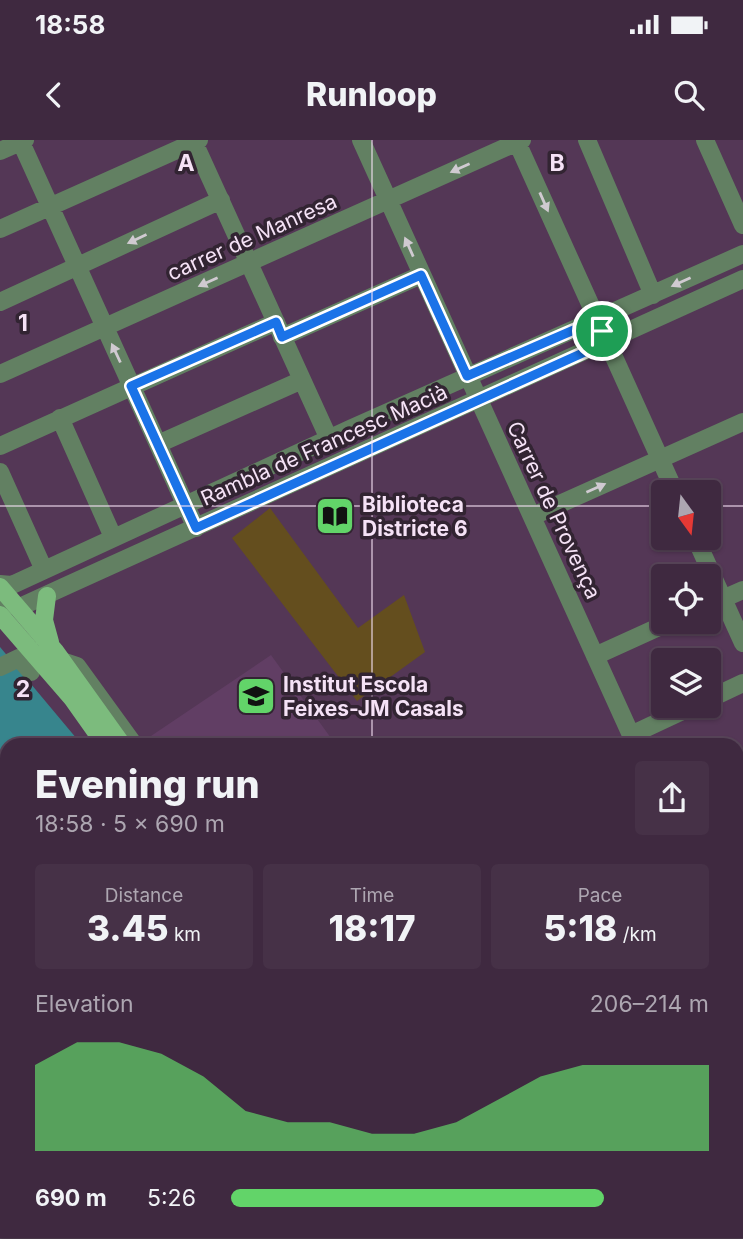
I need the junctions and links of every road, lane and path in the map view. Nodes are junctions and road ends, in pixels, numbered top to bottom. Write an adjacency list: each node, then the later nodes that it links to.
1 (361, 140): 9 (street, Carrer de Provença)
2 (587, 140): 18 (street)
3 (705, 140): 11 (street)
4 (22, 141): 7 (street); 10 (street)
5 (195, 141): 8 (street); 10 (street)
6 (518, 141): 9 (street, carrer de Manresa, one-way to 9); 20 (street, one-way to 20)
7 (0, 151)
8 (221, 200): 14 (street); 15 (street, one-way to 15)
9 (388, 201): 14 (street, carrer de Manresa); 16 (street, Carrer de Provença, one-way to 9)
10 (50, 207): 12 (street); 15 (street)
11 (743, 225)
12 (0, 229)
13 (743, 254): 18 (street, Rambla de Francesc Macià, one-way to 18)
14 (249, 263): 21 (street, carrer de Manresa, one-way to 21); 22 (street)
15 (77, 267): 19 (street); 21 (street)
16 (421, 275): 22 (street); 25 (street, Carrer de Provença)
17 (743, 279): 23 (street, Rambla de Francesc Macià)
18 (653, 295): 20 (street, Rambla de Francesc Macià)
19 (0, 302)
20 (597, 320): 23 (street); 25 (street, Rambla de Francesc Macià)
21 (104, 328): 24 (street, carrer de Manresa); 27 (street, one-way to 21)
22 (279, 329): 26 (street); 27 (street)
23 (607, 342): 28 (street, Rambla de Francesc Macià); 34 (street)
24 (0, 374)
25 (467, 376): 28 (street, Carrer de Provença); 31 (street, Rambla de Francesc Macià)
26 (302, 380): 31 (street); 32 (street)
27 (131, 386): 29 (street); 32 (street)
28 (478, 400): 38 (street, Carrer de Provença); 39 (street, Rambla de Francesc Macià)
29 (60, 418): 33 (street); 40 (street)
30 (743, 422): 34 (street)
31 (328, 439): 37 (street, Rambla de Francesc Macià)
32 (158, 444): 37 (street)
33 (0, 446)
34 (659, 460): 36 (street); 38 (street, one-way to 34)
35 (0, 472): 41 (street)
36 (669, 480)
37 (185, 504): 39 (street); 40 (street, Rambla de Francesc Macià)
38 (533, 516): 53 (street, Carrer de Provença)
39 (196, 528): 44 (street, Rambla de Francesc Macià)
40 (113, 537): 41 (street, Rambla de Francesc Macià)
41 (44, 570): 42 (street, Rambla de Francesc Macià)
42 (0, 585): 47 (main road)
43 (743, 590): 46 (street)
44 (47, 596): 47 (street, Rambla de Francesc Macià); 52 (main road)
45 (0, 600): 47 (street)
46 (721, 600)
47 (20, 607): 52 (main road)
48 (721, 610): 51 (street)
49 (0, 615): 60 (main road)
50 (651, 631): 53 (street)
51 (743, 643)
52 (50, 645): 54 (main road)
53 (595, 656): 63 (street, Carrer de Provença)
54 (62, 661): 61 (main road); 62 (street)
55 (0, 667): 56 (street)
56 (31, 673)
57 (743, 683): 58 (street)
58 (721, 693)
59 (672, 718): 64 (street)
60 (100, 738)
61 (117, 738)
62 (129, 738)
63 (633, 738)
64 (637, 738)

